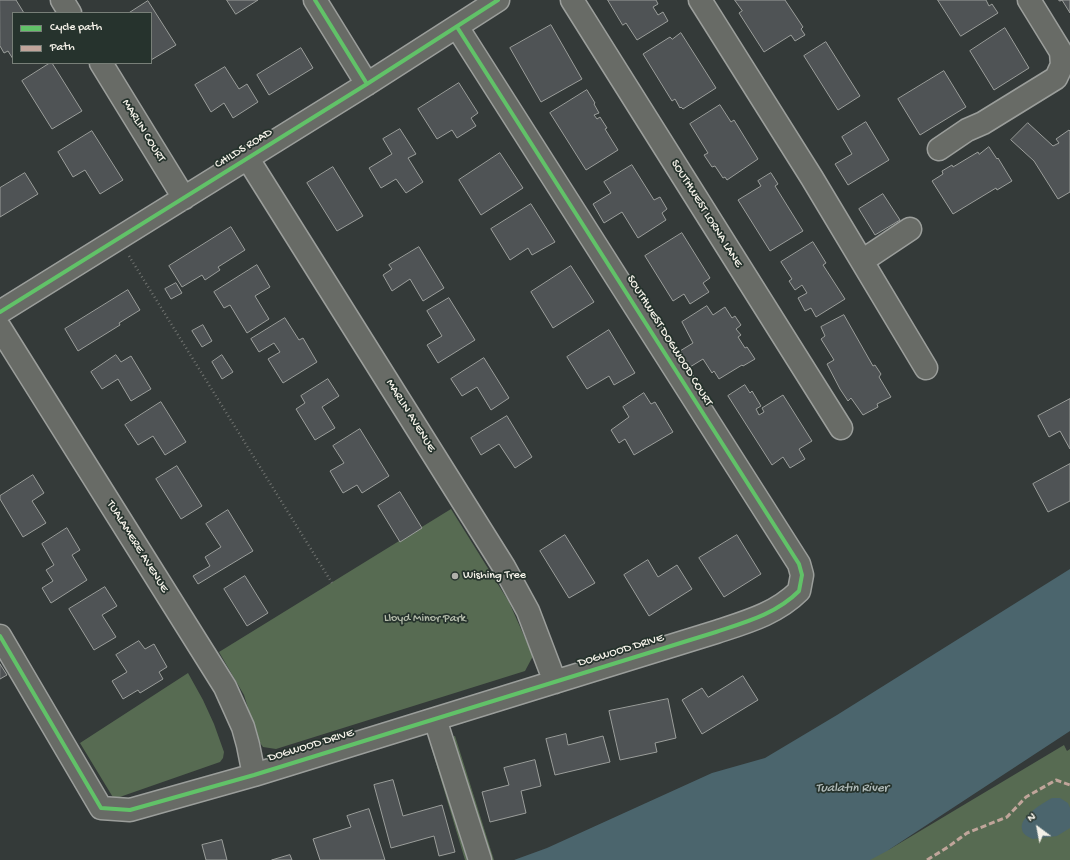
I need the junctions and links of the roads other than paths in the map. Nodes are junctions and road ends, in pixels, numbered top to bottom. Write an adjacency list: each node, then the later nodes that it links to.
1 (62, 0): 7 (street)
2 (314, 0): 10 (street)
3 (498, 0): 8 (street, CHILDS ROAD)
4 (572, 0): 19 (street, SOUTHWEST LORNA LANE)
5 (700, 0): 15 (street)
6 (1029, 0): 11 (street)
7 (69, 12)
8 (457, 27): 10 (street, CHILDS ROAD); 20 (street, SOUTHWEST DOGWOOD COURT)
9 (102, 64): 13 (street, MARLIN COURT)
10 (367, 84): 12 (street, CHILDS ROAD)
11 (939, 149)
12 (248, 159): 13 (street, CHILDS ROAD); 22 (street, MARLIN AVENUE)
13 (184, 198): 16 (street, CHILDS ROAD)
14 (910, 229): 15 (street)
15 (862, 260): 18 (street)
16 (0, 312)
17 (0, 328): 24 (street, TUALAMERE AVENUE)
18 (926, 368)
19 (841, 428)
20 (716, 632): 22 (street, DOGWOOD DRIVE)
21 (0, 636): 24 (street, DOGWOOD DRIVE)
22 (554, 682): 23 (street, DOGWOOD DRIVE)
23 (435, 719): 24 (street, DOGWOOD DRIVE); 25 (street)
24 (254, 775)
25 (480, 860)

